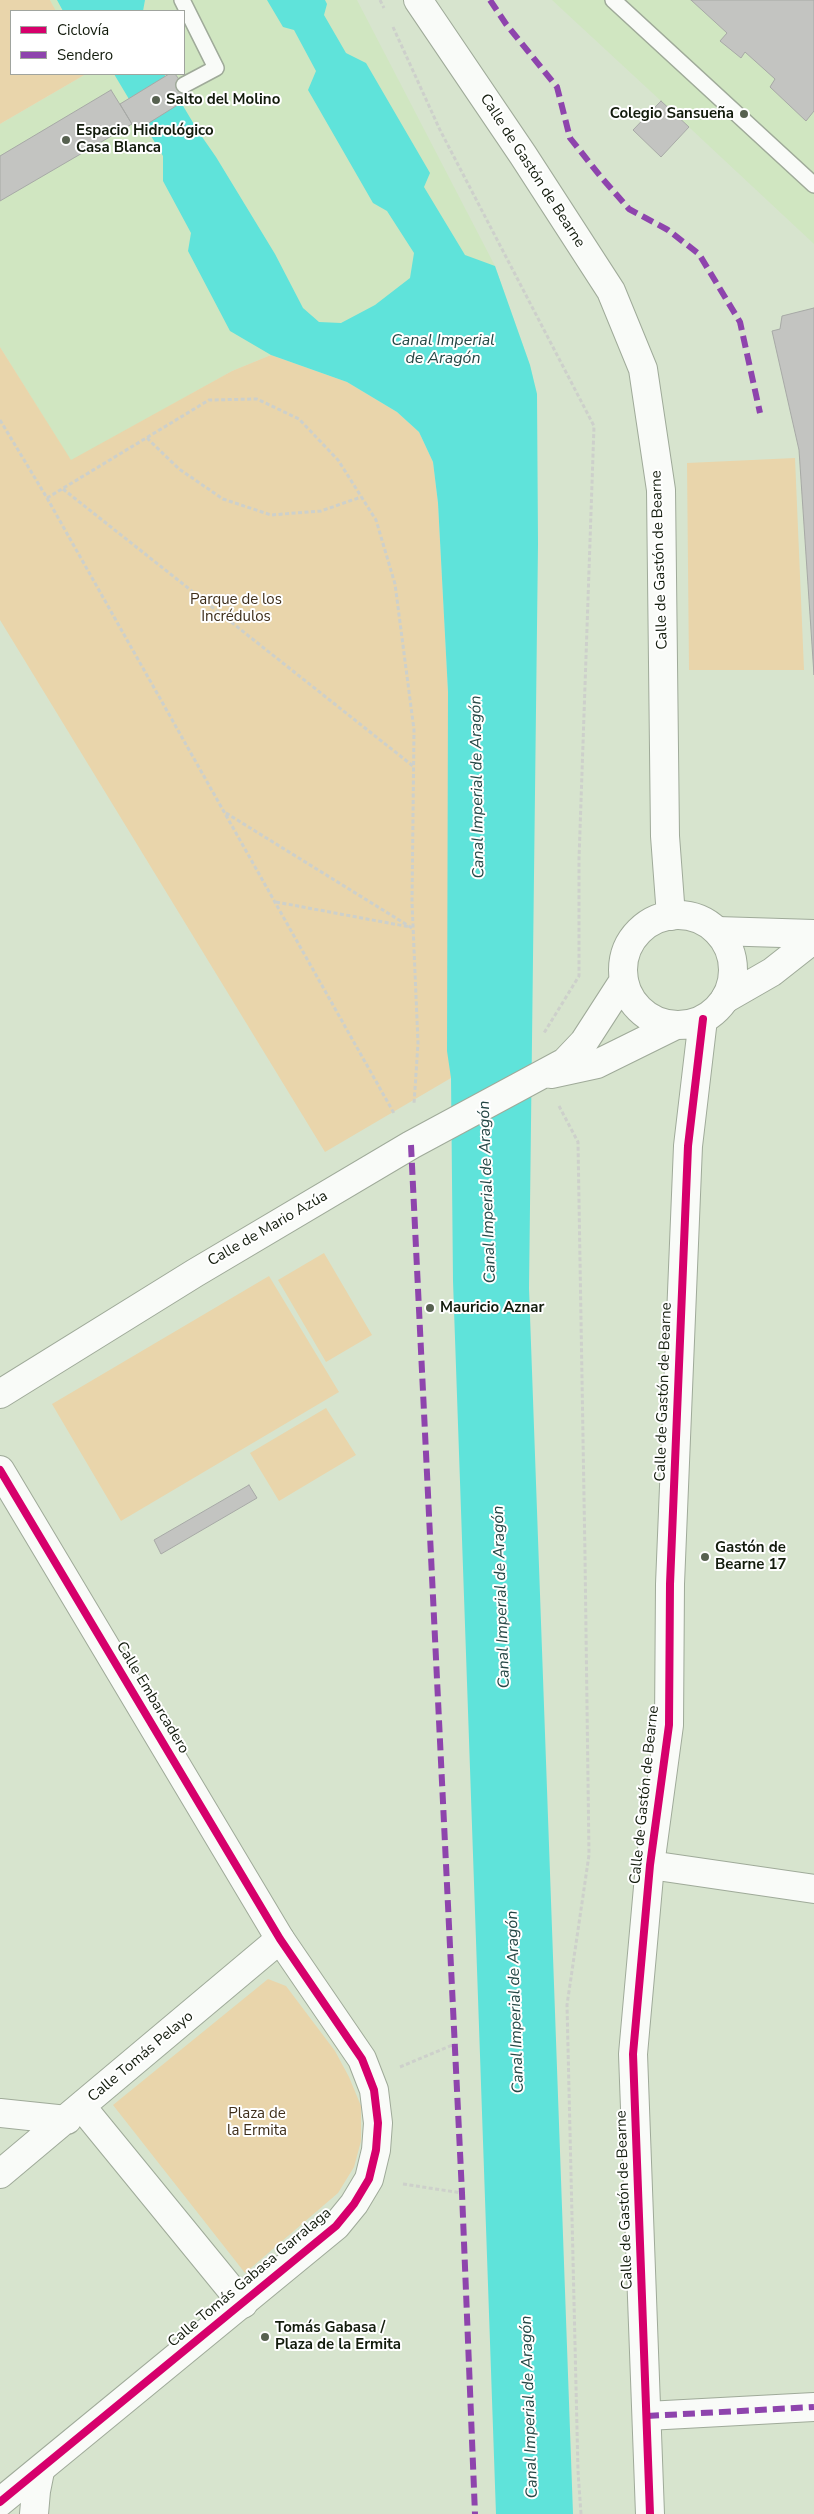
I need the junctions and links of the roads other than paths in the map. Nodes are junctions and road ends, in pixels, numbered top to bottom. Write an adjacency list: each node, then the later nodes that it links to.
1 (182, 0): 4 (lane)
2 (418, 0): 6 (street, Calle de Gastón de Bearne)
3 (613, 0): 5 (lane)
4 (184, 85)
5 (814, 185)
6 (670, 916): 7 (street); 10 (street)
7 (717, 932): 8 (street); 11 (street)
8 (814, 934)
9 (814, 939): 11 (street)
10 (624, 980): 13 (street); 14 (street, Calle de Mario Azúa)
11 (725, 999): 12 (street)
12 (703, 1019): 13 (street); 17 (street, Calle de Gastón de Bearne)
13 (676, 1025): 14 (street, Calle de Mario Azúa)
14 (538, 1077): 15 (street, Calle de Mario Azúa)
15 (0, 1394)
16 (0, 1470): 19 (street, Calle Embarcadero)
17 (650, 1865): 18 (street); 25 (street, Calle de Gastón de Bearne)
18 (814, 1889)
19 (280, 1940): 21 (street, Calle Tomás Pelayo); 23 (street, Calle Tomás Gabasa Garralaga)
20 (0, 2113): 21 (street)
21 (75, 2113): 22 (street, Calle Tomás Pelayo); 23 (street)
22 (0, 2174)
23 (243, 2304): 26 (street, Calle Tomás Gabasa Garralaga)
24 (814, 2407): 25 (street)
25 (647, 2416): 29 (street, Calle de Gastón de Bearne)
26 (40, 2471): 27 (street, Calle Tomás Gabasa Garralaga); 28 (street)
27 (0, 2502)
28 (34, 2514)
29 (650, 2514)

